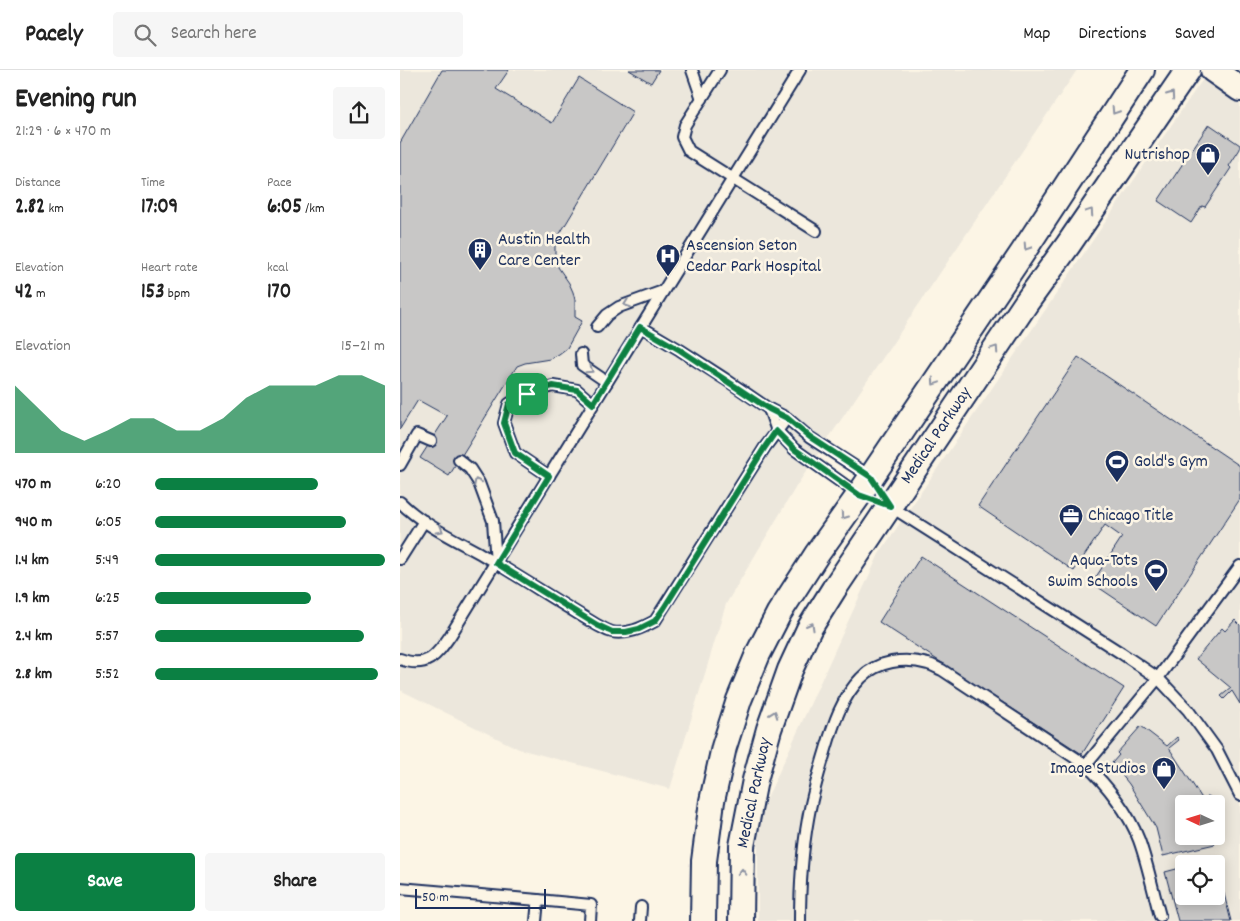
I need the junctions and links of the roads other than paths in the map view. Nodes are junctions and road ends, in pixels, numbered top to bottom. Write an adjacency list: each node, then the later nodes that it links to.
1 (692, 70): 8 (lane)
2 (720, 70): 8 (lane)
3 (800, 70): 9 (lane)
4 (1142, 70): 24 (street, Medical Parkway, one-way to 24)
5 (1188, 70): 26 (street, Medical Parkway, one-way to 5)
6 (1212, 70): 7 (street)
7 (1240, 89)
8 (702, 99): 9 (lane)
9 (733, 178): 10 (lane); 11 (lane)
10 (816, 231)
11 (663, 290): 12 (lane, one-way to 12); 13 (lane)
12 (597, 327)
13 (640, 327): 15 (lane); 17 (lane)
14 (581, 354): 15 (lane, one-way to 15)
15 (607, 382): 16 (lane)
16 (593, 404): 23 (lane); 23 (lane)
17 (769, 409): 18 (lane); 19 (lane)
18 (787, 418): 19 (lane); 24 (lane)
19 (776, 431): 24 (lane); 29 (lane)
20 (431, 441): 22 (lane)
21 (459, 460): 29 (lane, one-way to 21)
22 (400, 465)
23 (549, 476): 29 (lane)
24 (865, 486): 26 (street); 42 (street, Medical Parkway, one-way to 42)
25 (400, 502): 27 (lane)
26 (890, 506): 32 (lane); 43 (street, Medical Parkway, one-way to 26)
27 (424, 521): 28 (lane); 29 (lane, one-way to 29)
28 (402, 553)
29 (496, 563): 31 (lane)
30 (1240, 566): 32 (lane)
31 (400, 659)
32 (1158, 678): 33 (lane); 34 (lane)
33 (1086, 765): 38 (lane); 44 (lane)
34 (1240, 795)
35 (400, 888): 36 (lane)
36 (538, 900): 39 (lane); 40 (lane)
37 (641, 907): 41 (lane)
38 (1160, 916)
39 (536, 921)
40 (590, 921)
41 (640, 921)
42 (703, 921)
43 (741, 921)
44 (800, 921)

